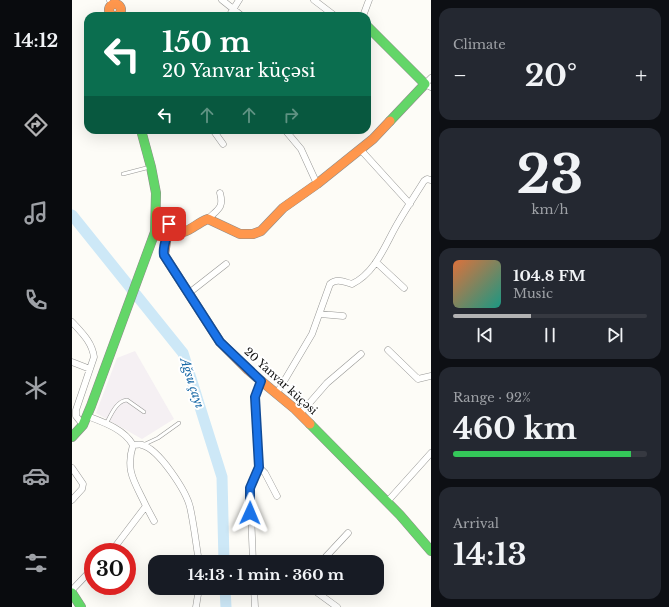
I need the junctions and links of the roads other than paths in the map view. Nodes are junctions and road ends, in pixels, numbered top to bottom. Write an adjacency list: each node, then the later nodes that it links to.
1 (222, 0): 6 (street)
2 (238, 0): 6 (street)
3 (314, 0): 10 (street)
4 (368, 0): 11 (street)
5 (114, 2): 7 (street)
6 (234, 8): 8 (street); 9 (street)
7 (110, 12)
8 (232, 12)
9 (238, 12)
10 (330, 12)
11 (364, 12)
12 (371, 30): 13 (street)
13 (429, 83): 18 (street)
14 (142, 134): 19 (street)
15 (216, 134): 17 (street)
16 (288, 134): 22 (street)
17 (223, 144)
18 (360, 149): 22 (street); 24 (street)
19 (150, 167): 20 (lane); 25 (street)
20 (123, 174)
21 (431, 180): 24 (street)
22 (317, 184): 26 (street)
23 (220, 193): 26 (street)
24 (410, 204): 28 (street)
25 (158, 211): 27 (street); 44 (street)
26 (208, 219): 27 (street)
27 (169, 232): 31 (street, 20 Yanvar küçəsi)
28 (376, 262): 30 (street); 32 (street)
29 (226, 264): 31 (street)
30 (404, 288)
31 (189, 293): 40 (street, 20 Yanvar küçəsi)
32 (320, 314): 33 (street); 41 (street)
33 (343, 316)
34 (72, 322): 38 (street)
35 (388, 350): 39 (street)
36 (361, 354): 43 (street)
37 (72, 362): 38 (street)
38 (90, 369): 44 (street)
39 (431, 376)
40 (261, 381): 41 (street, 20 Yanvar küçəsi); 51 (street)
41 (277, 394): 43 (street, 20 Yanvar küçəsi)
42 (144, 412): 46 (lane)
43 (300, 414): 55 (street, 20 Yanvar küçəsi)
44 (85, 420): 46 (street); 47 (street)
45 (179, 423): 49 (lane)
46 (106, 424): 48 (street)
47 (72, 437)
48 (133, 445): 49 (street); 56 (street)
49 (143, 445): 61 (street)
50 (431, 453): 55 (street)
51 (259, 467): 53 (street); 62 (street)
52 (72, 468): 54 (street)
53 (277, 496)
54 (72, 500)
55 (387, 502): 60 (street, 20 Yanvar küçəsi)
56 (146, 506): 57 (street); 59 (street)
57 (154, 521)
58 (348, 533): 63 (street)
59 (118, 543)
60 (431, 551)
61 (198, 555)
62 (253, 555)
63 (328, 555)
64 (84, 578): 65 (street)
65 (72, 592): 69 (street)
66 (198, 595): 70 (street)
67 (254, 595): 71 (street)
68 (321, 595): 72 (street)
69 (81, 607)
70 (196, 607)
71 (255, 607)
72 (337, 607)

